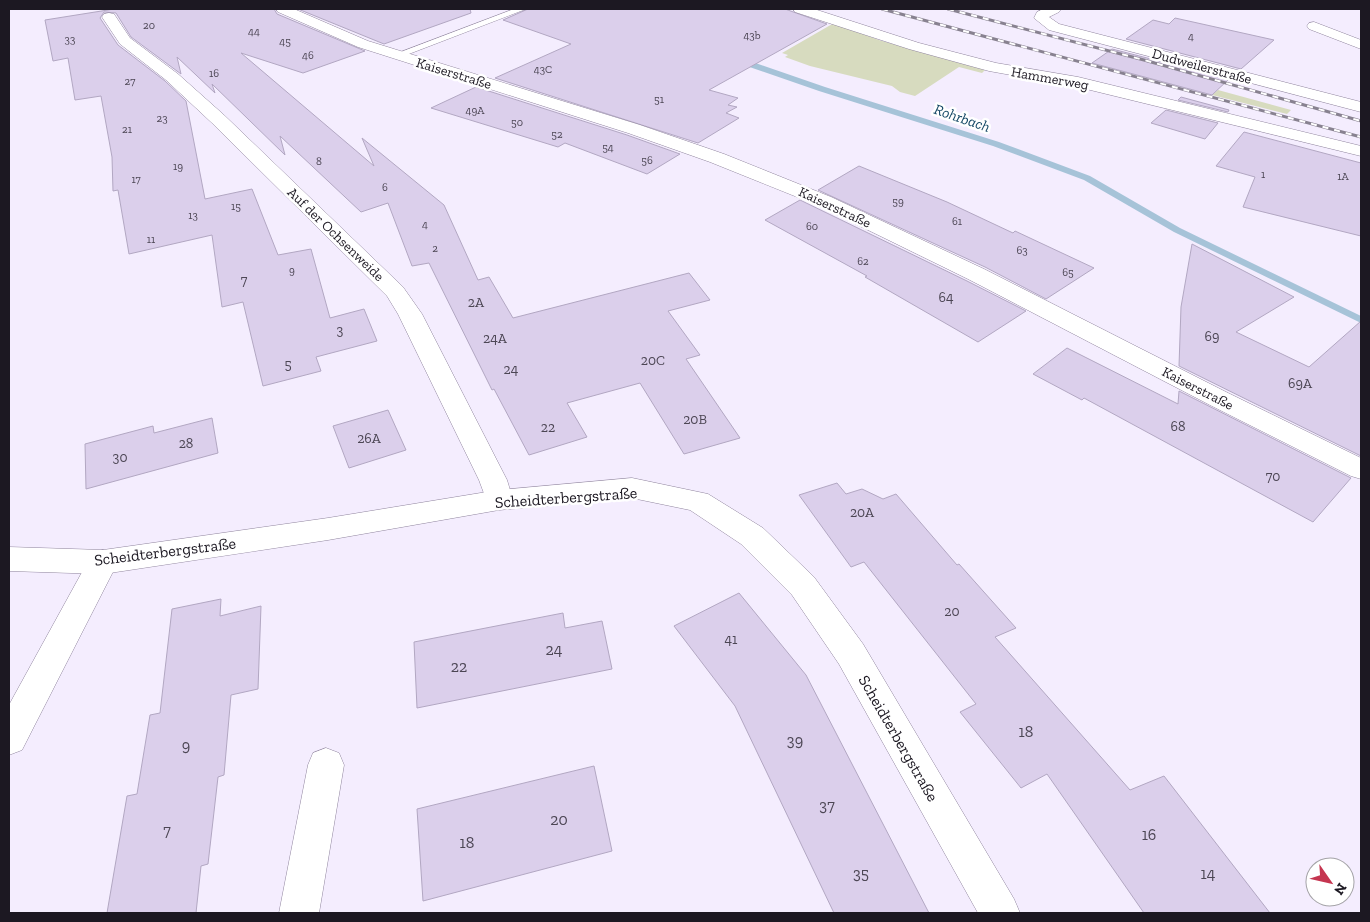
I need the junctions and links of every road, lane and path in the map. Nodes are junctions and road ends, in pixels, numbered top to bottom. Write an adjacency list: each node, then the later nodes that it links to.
1 (283, 9): 8 (street, Kaiserstraße)
2 (800, 9): 10 (street, Hammerweg)
3 (1054, 9): 9 (street, Dudweilerstraße)
4 (518, 10): 8 (lane)
5 (109, 17): 12 (street, Auf der Ochsenweide)
6 (1314, 26): 7 (street)
7 (1361, 45)
8 (398, 55): 11 (street, Kaiserstraße)
9 (1361, 107)
10 (1361, 151)
11 (1361, 469)
12 (499, 500): 14 (street, Scheidterbergstraße); 18 (street, Scheidterbergstraße)
13 (9, 559): 14 (street, Scheidterbergstraße)
14 (103, 562): 15 (street)
15 (9, 739)
16 (326, 765): 17 (street)
17 (299, 913)
18 (1000, 913)

